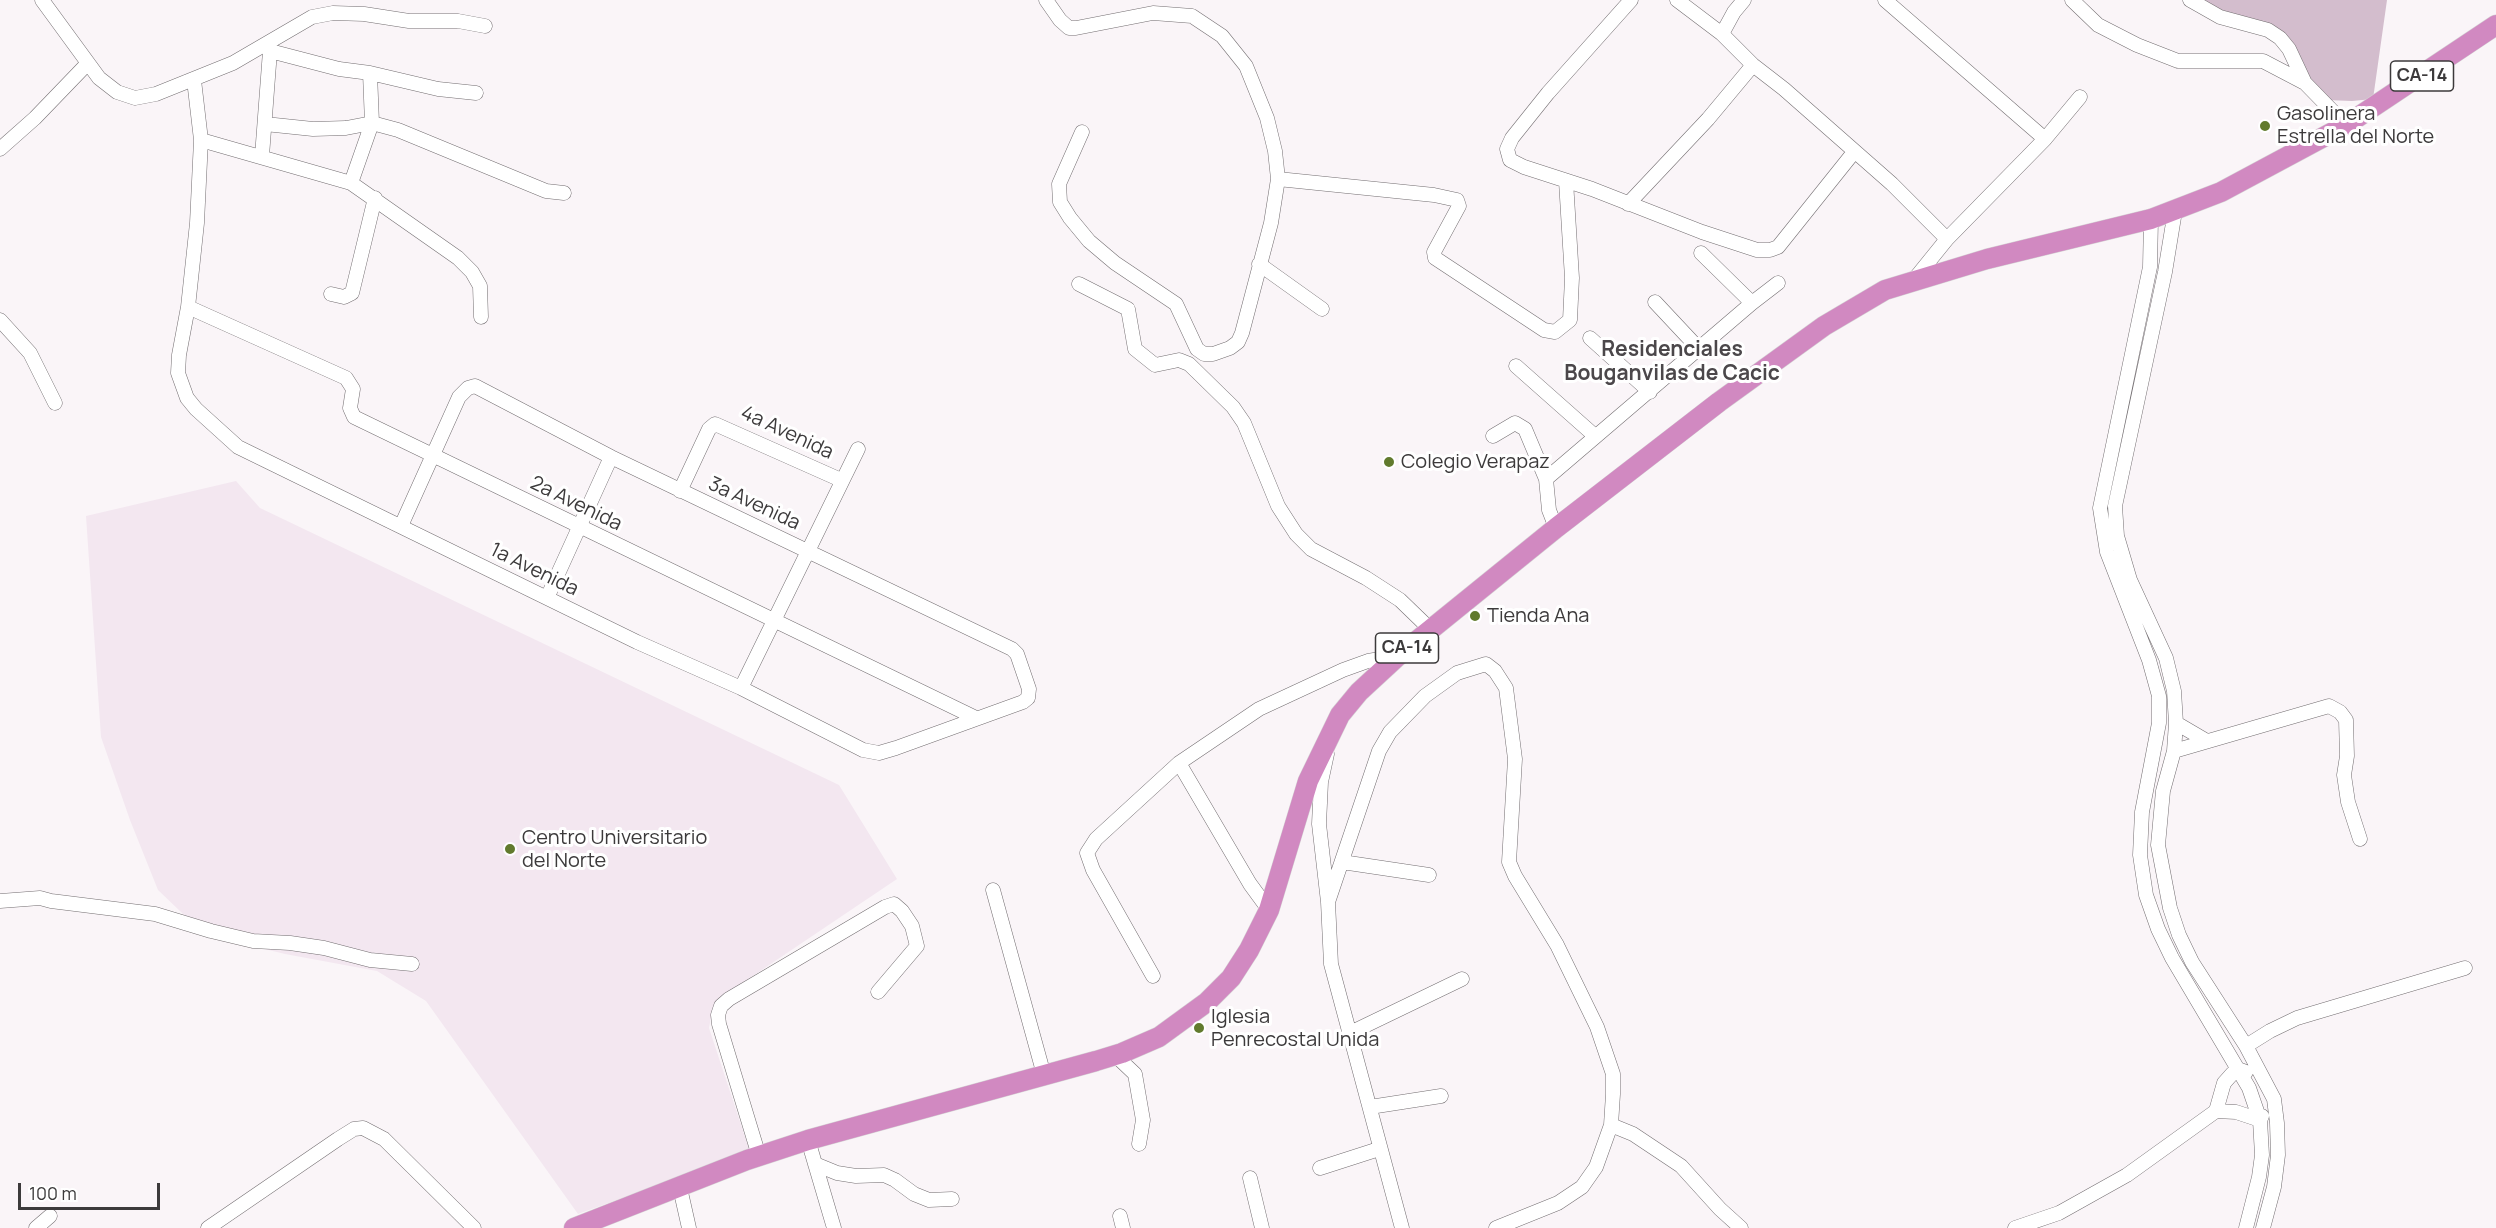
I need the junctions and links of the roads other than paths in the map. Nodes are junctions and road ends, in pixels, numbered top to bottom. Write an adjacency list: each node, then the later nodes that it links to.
1 (42, 0): 13 (street)
2 (1046, 0): 29 (street)
3 (1631, 0): 30 (street)
4 (1677, 0): 11 (street)
5 (1744, 0): 11 (street)
6 (1885, 0): 25 (street)
7 (2072, 0): 17 (street)
8 (2190, 0): 17 (street)
9 (2496, 25): 22 (highway, CA-14)
10 (485, 26): 12 (street)
11 (1722, 34): 14 (street)
12 (268, 48): 15 (street); 16 (street); 21 (street)
13 (88, 63): 16 (street); 26 (street)
14 (1753, 65): 27 (street); 34 (street)
15 (370, 73): 18 (street); 20 (street)
16 (194, 80): 24 (street)
17 (2305, 83): 22 (street)
18 (476, 93)
19 (2080, 97): 25 (street)
20 (372, 123): 21 (street); 31 (street); 32 (street)
21 (265, 124): 28 (street)
22 (2346, 125): 35 (highway, CA-14)
23 (1082, 132): 39 (street)
24 (201, 140): 28 (street); 46 (street)
25 (2045, 140): 37 (street)
26 (0, 149)
27 (1854, 152): 34 (street); 37 (street)
28 (262, 156): 31 (street)
29 (1278, 179): 30 (street); 39 (street)
30 (1566, 181): 34 (street)
31 (351, 183): 33 (street)
32 (564, 193)
33 (375, 198): 43 (street); 48 (street)
34 (1628, 204)
35 (2175, 211): 36 (highway, CA-14); 73 (street)
36 (2151, 219): 40 (highway, CA-14); 94 (street)
37 (1947, 239): 40 (street)
38 (1701, 253): 45 (street)
39 (1258, 264): 47 (street)
40 (1913, 281): 65 (highway, CA-14)
41 (1779, 283): 45 (street)
42 (1079, 285): 69 (street)
43 (331, 294)
44 (1655, 302): 51 (street)
45 (1752, 303): 51 (street)
46 (188, 307): 58 (street, 2a Avenida); 63 (street, 1a Avenida)
47 (1322, 309)
48 (481, 317)
49 (0, 320): 54 (street)
50 (1590, 338): 53 (street)
51 (1699, 350): 53 (street)
52 (1516, 366): 56 (street)
53 (1650, 392): 56 (street)
54 (55, 404)
55 (1493, 435): 60 (street)
56 (1596, 436): 60 (street)
57 (858, 449): 61 (street)
58 (432, 455): 59 (street, 3a Avenida); 63 (street); 64 (street, 2a Avenida)
59 (611, 457): 62 (street, 3a Avenida); 64 (street)
60 (1546, 479): 65 (street)
61 (841, 480): 62 (street, 4a Avenida); 66 (street)
62 (680, 491): 66 (street, 3a Avenida)
63 (401, 526): 67 (street, 1a Avenida)
64 (580, 528): 67 (street); 68 (street, 2a Avenida)
65 (1556, 528): 69 (highway, CA-14)
66 (807, 550): 68 (street); 72 (street, 3a Avenida)
67 (547, 598): 71 (street, 1a Avenida)
68 (776, 620): 71 (street); 72 (street, 2a Avenida)
69 (1431, 629): 70 (highway, CA-14)
70 (1398, 656): 74 (highway, CA-14); 77 (street)
71 (741, 688): 72 (street, 1a Avenida)
72 (976, 718)
73 (2176, 723): 75 (street); 76 (street)
74 (1331, 737): 84 (street); 85 (highway, CA-14)
75 (2205, 740): 76 (street); 78 (street)
76 (2174, 751): 92 (street)
77 (1179, 763): 85 (street); 88 (street)
78 (2360, 839)
79 (1342, 862): 80 (street); 84 (street); 102 (street)
80 (1430, 875)
81 (0, 890): 83 (street)
82 (993, 890): 95 (street)
83 (6, 900): 86 (street)
84 (1328, 902): 91 (street)
85 (1269, 910): 93 (highway, CA-14)
86 (412, 964)
87 (2465, 968): 92 (street)
88 (1153, 976)
89 (1462, 979): 91 (street)
90 (878, 992): 106 (street)
91 (1350, 1032): 99 (street)
92 (2246, 1046): 96 (street)
93 (1115, 1055): 95 (highway, CA-14); 104 (street)
94 (2238, 1069): 96 (street); 100 (street); 101 (street)
95 (1044, 1076): 103 (highway, CA-14)
96 (2266, 1083): 98 (street)
97 (1441, 1096): 99 (street)
98 (2274, 1100): 101 (street); 125 (street)
99 (1370, 1107): 105 (street)
100 (2216, 1111): 101 (street); 123 (street)
101 (2259, 1120): 124 (street)
102 (1611, 1125): 121 (street); 122 (street)
103 (808, 1140): 106 (highway, CA-14); 107 (street)
104 (1139, 1144)
105 (1379, 1149): 108 (street); 120 (street)
106 (759, 1156): 110 (highway, CA-14)
107 (815, 1164): 111 (street); 118 (street)
108 (1320, 1168)
109 (1250, 1178): 119 (street)
110 (680, 1188): 116 (highway, CA-14); 117 (street)
111 (952, 1199)
112 (50, 1216): 113 (street)
113 (36, 1228)
114 (208, 1228): 115 (street)
115 (474, 1228)
116 (574, 1228)
117 (689, 1228)
118 (834, 1228)
119 (1262, 1228)
120 (1402, 1228)
121 (1496, 1228)
122 (1741, 1228)
123 (2015, 1228)
124 (2246, 1228)
125 (2263, 1228)

